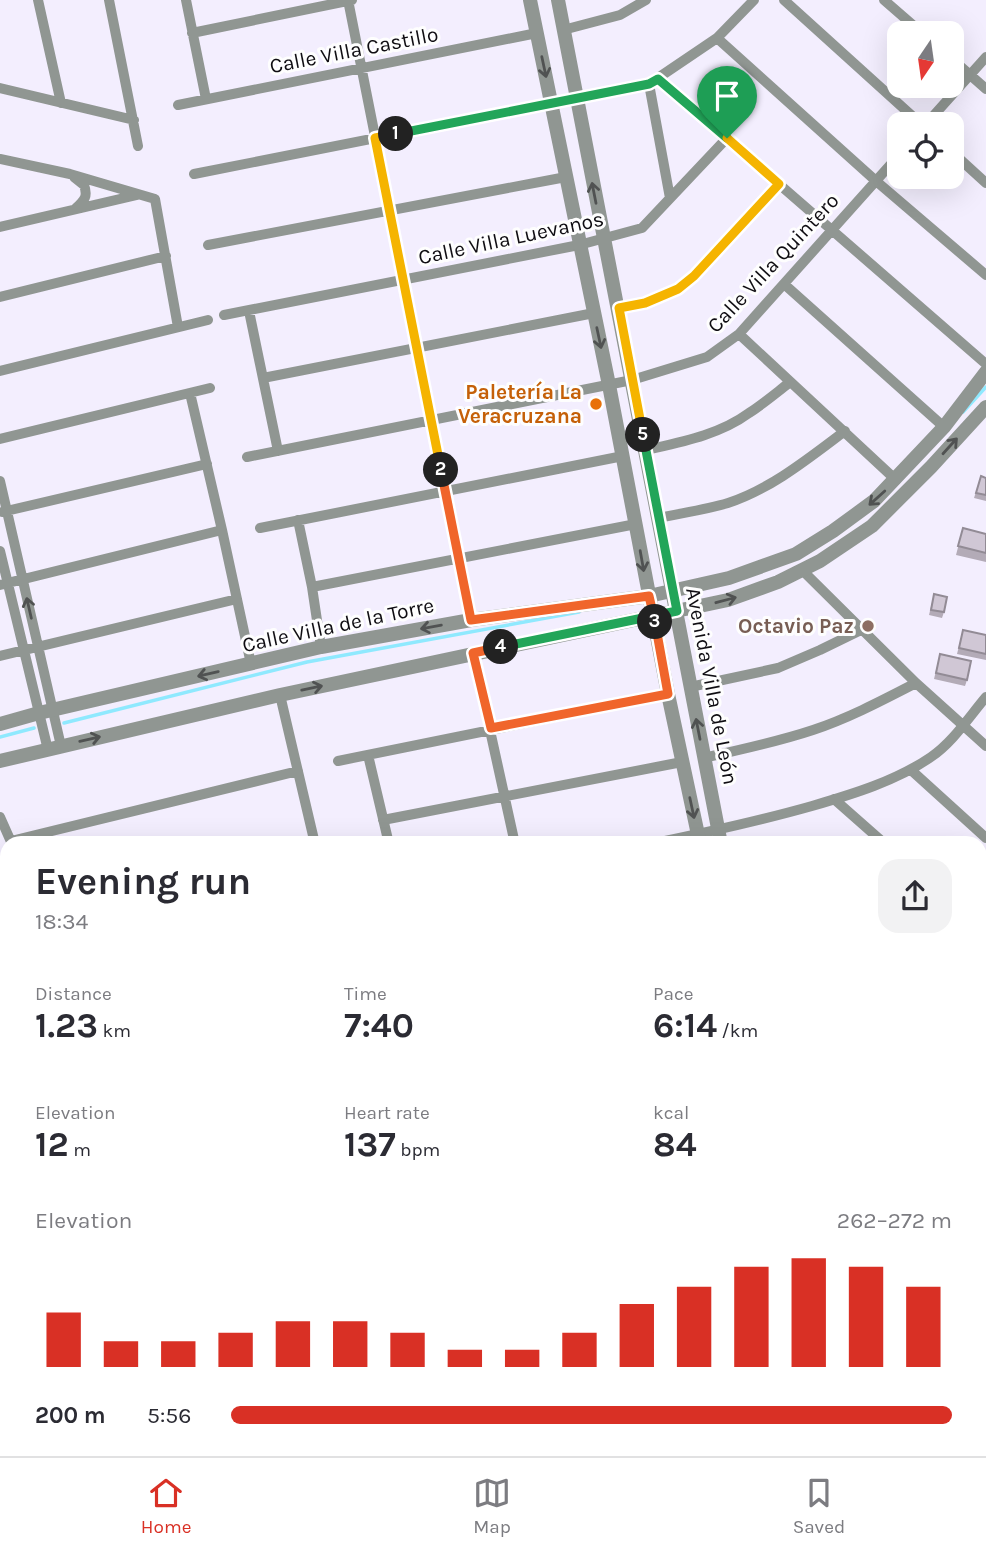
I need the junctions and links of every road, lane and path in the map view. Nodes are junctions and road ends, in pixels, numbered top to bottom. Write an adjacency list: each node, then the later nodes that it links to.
1 (38, 0): 25 (street)
2 (109, 0): 30 (street)
3 (186, 0): 13 (street)
4 (349, 0): 13 (street); 17 (street)
5 (530, 0): 14 (street, Avenida Villa de León)
6 (558, 0): 12 (street, Avenida Villa de León)
7 (646, 0): 12 (street)
8 (754, 0): 15 (street)
9 (785, 0): 28 (street)
10 (884, 0): 11 (street)
11 (908, 21)
12 (563, 30): 23 (street, Avenida Villa de León)
13 (192, 33): 24 (street)
14 (537, 33): 17 (street, Calle Villa Castillo); 26 (street, Avenida Villa de León, one-way to 26)
15 (717, 38): 20 (street); 40 (street)
16 (986, 57): 19 (street)
17 (361, 68): 24 (street, Calle Villa Castillo); 31 (street)
18 (964, 70): 19 (street)
19 (970, 75): 22 (street); 29 (street)
20 (653, 82): 23 (street); 32 (street); 44 (street)
21 (0, 88): 25 (street)
22 (986, 89)
23 (576, 98): 26 (street); 49 (street, Avenida Villa de León, one-way to 23)
24 (206, 99): 27 (street, Calle Villa Castillo)
25 (61, 103): 30 (street)
26 (552, 103): 31 (street); 39 (street, Avenida Villa de León)
27 (178, 105)
28 (911, 112)
29 (935, 112)
30 (134, 120): 33 (street)
31 (375, 138): 38 (street); 46 (street)
32 (727, 138): 42 (street); 44 (street, Calle Villa Luevanos)
33 (138, 146)
34 (0, 159): 37 (street)
35 (964, 163): 41 (street)
36 (887, 169): 40 (street, Calle Villa Quintero)
37 (70, 174): 43 (street); 45 (street)
38 (194, 174)
39 (566, 177): 46 (street); 51 (street, Avenida Villa de León)
40 (876, 181): 48 (street, Calle Villa Quintero); 53 (street)
41 (986, 183)
42 (779, 184): 48 (street); 57 (street)
43 (138, 195): 45 (street); 52 (street)
44 (670, 198): 49 (street, Calle Villa Luevanos)
45 (74, 209): 47 (street)
46 (389, 210): 50 (street); 54 (street)
47 (0, 227)
48 (831, 232): 55 (street, Calle Villa Quintero); 65 (street)
49 (603, 239): 51 (street, Calle Villa Luevanos); 57 (street, Avenida Villa de León)
50 (208, 244)
51 (579, 245): 54 (street, Calle Villa Luevanos); 59 (street, Avenida Villa de León)
52 (166, 256): 56 (street); 62 (street)
53 (986, 275)
54 (404, 280): 58 (street, Calle Villa Luevanos); 64 (street)
55 (784, 285): 63 (street, Calle Villa Quintero); 76 (street)
56 (0, 297)
57 (619, 308): 69 (street, Avenida Villa de León)
58 (249, 311): 60 (street, Calle Villa Luevanos); 68 (street)
59 (594, 313): 64 (street); 71 (street, Avenida Villa de León, one-way to 71)
60 (224, 315)
61 (208, 320): 62 (street)
62 (178, 327): 66 (street)
63 (739, 334): 69 (street, Calle Villa Quintero); 70 (street)
64 (417, 348): 68 (street); 75 (street)
65 (986, 364)
66 (0, 371)
67 (986, 372): 76 (street, Calle Villa de la Torre)
68 (263, 378): 80 (street)
69 (632, 380): 71 (street, Calle Villa Quintero); 79 (street, Avenida Villa de León)
70 (789, 383): 77 (street); 79 (street)
71 (609, 385): 75 (street, Calle Villa Quintero); 81 (street, Avenida Villa de León)
72 (210, 388): 73 (street)
73 (190, 393): 78 (street); 83 (street)
74 (986, 407): 95 (street, one-way to 74)
75 (432, 420): 80 (street, Calle Villa Quintero); 86 (street)
76 (944, 427): 84 (street, Calle Villa de la Torre)
77 (845, 432): 84 (street); 88 (street)
78 (0, 439)
79 (646, 450): 88 (street, Avenida Villa de León)
80 (278, 451): 82 (street, Calle Villa Quintero)
81 (623, 456): 86 (street); 90 (street, Avenida Villa de León)
82 (247, 457)
83 (207, 464): 87 (street); 92 (street)
84 (896, 480): 99 (street, Calle Villa de la Torre, one-way to 99)
85 (0, 481): 87 (street)
86 (446, 491): 89 (street); 94 (street)
87 (3, 512): 96 (street)
88 (657, 518): 99 (street, Avenida Villa de León)
89 (298, 520): 91 (street); 98 (street)
90 (636, 524): 94 (street); 100 (street, Avenida Villa de León, one-way to 100)
91 (260, 527)
92 (222, 530): 96 (street); 101 (street)
93 (0, 551): 97 (street)
94 (459, 559): 98 (street); 104 (street)
95 (802, 570): 102 (street, one-way to 95); 105 (street)
96 (22, 579): 97 (street); 106 (street, one-way to 96)
97 (4, 584): 108 (street)
98 (313, 587): 107 (street)
99 (672, 590): 100 (street, Calle Villa de la Torre); 102 (street, Avenida Villa de León)
100 (649, 596): 103 (street, Avenida Villa de León); 104 (street, Calle Villa de la Torre)
101 (237, 599): 106 (street); 111 (street)
102 (677, 611): 103 (street); 113 (street, Avenida Villa de León)
103 (653, 615): 109 (street); 114 (street, Avenida Villa de León)
104 (471, 620): 107 (street, Calle Villa de la Torre, one-way to 107)
105 (861, 630): 112 (street); 113 (street)
106 (38, 647): 108 (street); 117 (street)
107 (321, 647): 111 (street, Calle Villa de la Torre)
108 (24, 651): 110 (street); 117 (street)
109 (473, 653): 115 (street, one-way to 109); 120 (street)
110 (0, 656)
111 (251, 664): 117 (street, Calle Villa de la Torre, one-way to 117)
112 (916, 683): 119 (street); 124 (street)
113 (690, 687): 124 (street, Avenida Villa de León, one-way to 113)
114 (668, 694): 120 (street); 127 (street, Avenida Villa de León)
115 (280, 695): 122 (street, one-way to 115); 129 (street)
116 (986, 697): 119 (street)
117 (45, 712): 118 (street, Calle Villa de la Torre); 122 (street)
118 (0, 724)
119 (963, 725): 121 (street); 128 (street)
120 (491, 728): 123 (street); 130 (street)
121 (986, 746)
122 (54, 748): 125 (street)
123 (368, 755): 126 (street); 133 (street)
124 (703, 758): 140 (street, Avenida Villa de León)
125 (0, 761)
126 (338, 761)
127 (682, 762): 130 (street); 139 (street, Avenida Villa de León, one-way to 139)
128 (911, 770): 131 (street); 142 (street)
129 (298, 771): 135 (street); 136 (street)
130 (505, 796): 133 (street); 138 (street)
131 (834, 799): 140 (street); 141 (street)
132 (0, 817): 134 (street)
133 (383, 820): 137 (street)
134 (9, 836)
135 (36, 836)
136 (314, 836)
137 (387, 836)
138 (513, 836)
139 (698, 836)
140 (720, 836)
141 (876, 836)
142 (984, 836)

